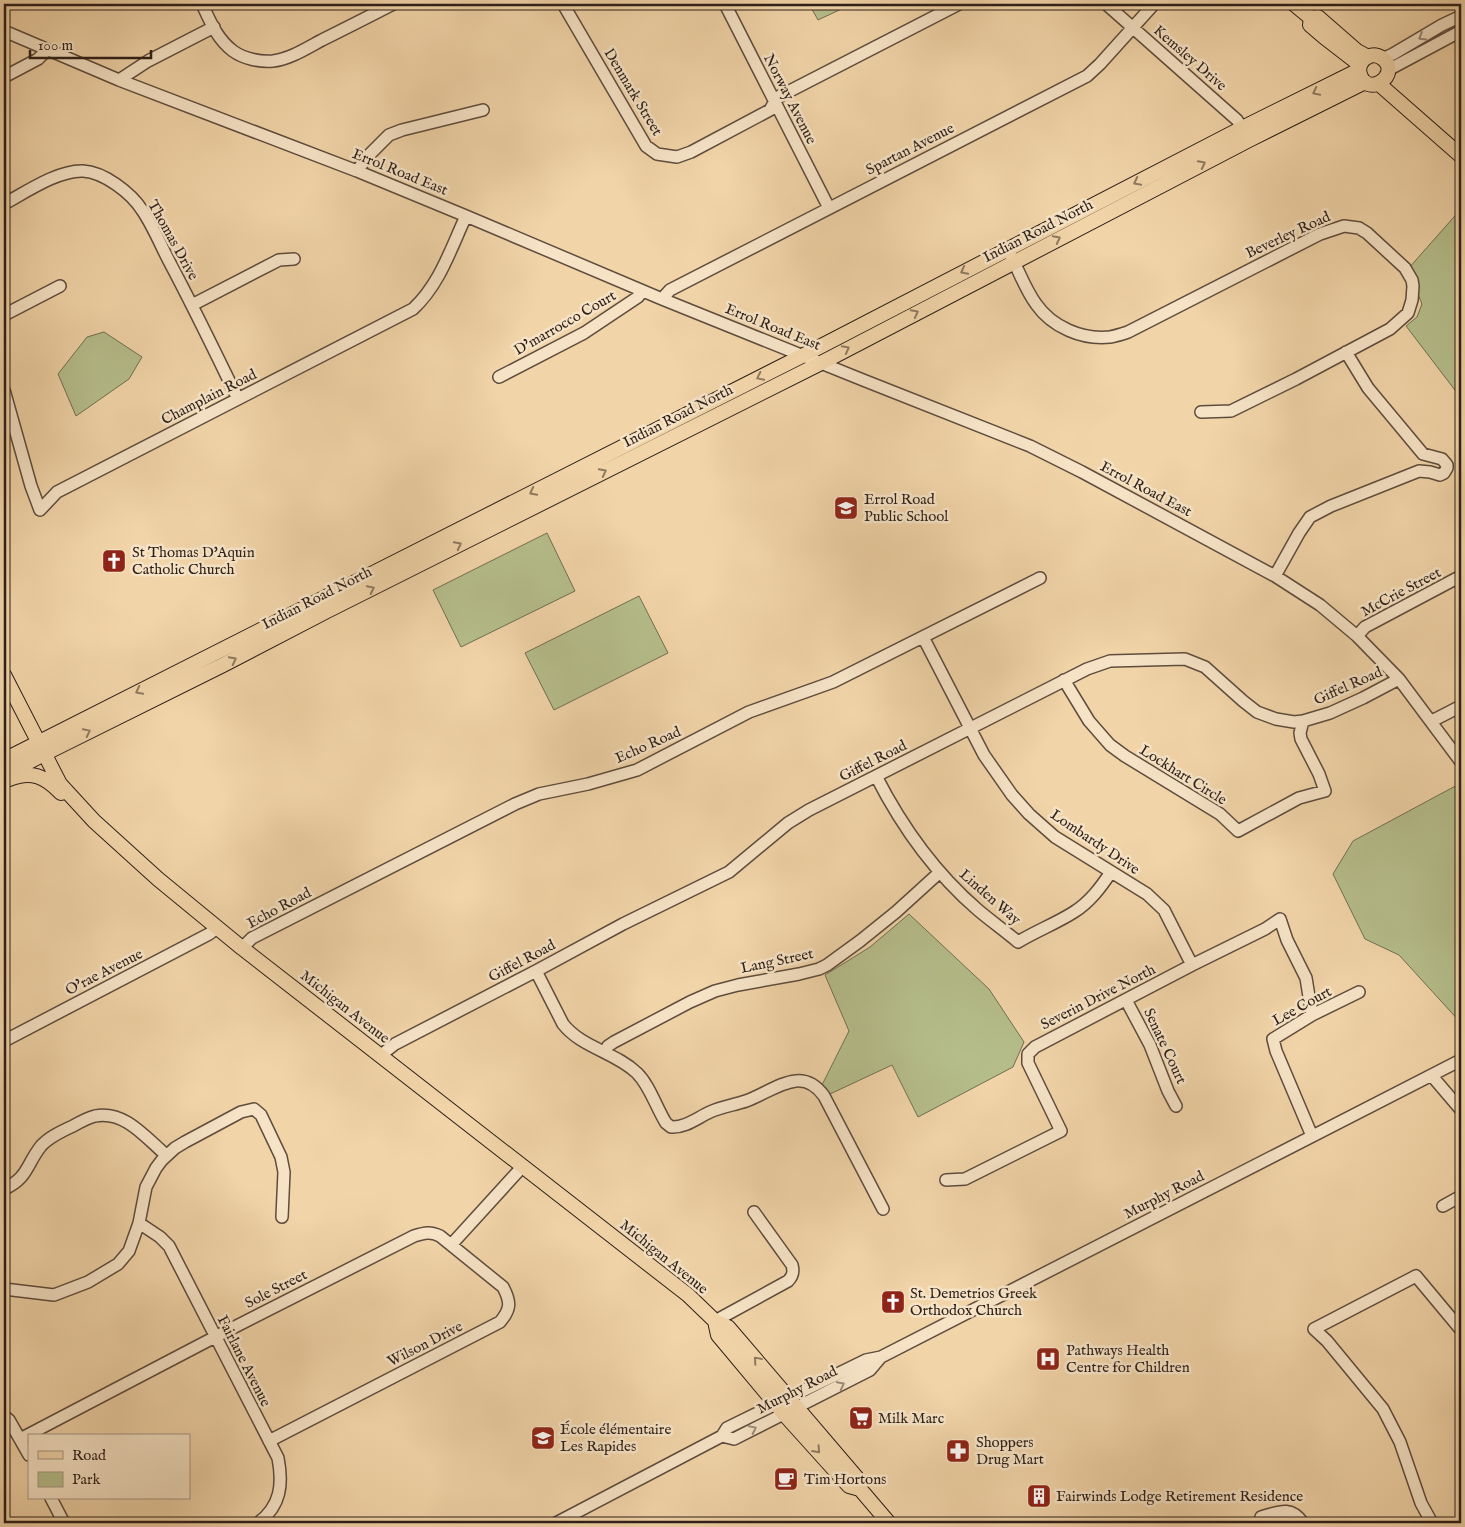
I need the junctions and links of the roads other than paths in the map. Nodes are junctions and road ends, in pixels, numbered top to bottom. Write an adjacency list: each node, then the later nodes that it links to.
1 (202, 4): 11 (street)
2 (209, 4): 11 (street)
3 (393, 4): 11 (street)
4 (563, 4): 19 (street, Denmark Street)
5 (725, 4): 19 (street, Norway Avenue)
6 (958, 4): 19 (street, Denmark Street)
7 (1106, 4): 12 (street, Kemsley Drive)
8 (1154, 4): 12 (street, Spartan Avenue)
9 (1294, 4): 16 (main road)
10 (1461, 16): 16 (street, Indian Road North, one-way to 16)
11 (214, 27): 18 (street)
12 (1133, 28): 21 (street, Kemsley Drive); 26 (street, Spartan Avenue)
13 (1461, 30): 16 (street, Indian Road North)
14 (4, 31): 15 (street, Errol Road East)
15 (47, 50): 17 (street); 18 (street, Errol Road East)
16 (1373, 70): 21 (main road, Indian Road North); 22 (main road); 23 (main road)
17 (4, 77)
18 (119, 80): 24 (street, Errol Road East)
19 (774, 101): 26 (street, Norway Avenue)
20 (483, 110): 24 (street)
21 (1246, 134): 28 (main road, Indian Road North)
22 (1461, 145)
23 (1461, 156)
24 (357, 171): 27 (street, Errol Road East)
25 (4, 204): 33 (street, Thomas Drive)
26 (828, 208): 32 (street, Spartan Avenue)
27 (466, 216): 31 (street, Errol Road East); 40 (street, Champlain Road)
28 (1011, 255): 35 (street, Beverley Road); 36 (main road, Indian Road North, one-way to 36); 37 (main road, Indian Road North, one-way to 28)
29 (294, 259): 33 (street)
30 (60, 286): 34 (street)
31 (642, 291): 32 (street, Errol Road East); 38 (street, D'marrocco Court)
32 (662, 299): 36 (street, Errol Road East)
33 (192, 305): 40 (street, Thomas Drive)
34 (4, 315)
35 (1346, 352): 41 (street, Beverley Road); 42 (street)
36 (804, 356): 37 (street, Errol Road East); 54 (main road, Indian Road North, one-way to 54)
37 (821, 362): 42 (street, Errol Road East); 54 (main road, Indian Road North, one-way to 37)
38 (499, 377)
39 (4, 390): 40 (street, Champlain Road)
40 (238, 399)
41 (1201, 412)
42 (1275, 576): 45 (street, Errol Road East)
43 (1461, 576): 45 (street, McCrie Street)
44 (1040, 578): 46 (street, Echo Road)
45 (1357, 636): 48 (street, Errol Road East)
46 (923, 637): 53 (street, Lombardy Drive); 64 (street, Echo Road)
47 (4, 675): 54 (main road, Michigan Avenue)
48 (1399, 679): 51 (street, Giffel Road); 52 (street, Errol Road East)
49 (1064, 680): 51 (street, Giffel Road); 51 (street, Lockhart Circle); 53 (street, Giffel Road)
50 (1461, 706): 52 (street)
51 (1303, 721)
52 (1432, 721): 56 (street, Errol Road East)
53 (970, 728): 58 (street, Giffel Road); 62 (street, Lombardy Drive)
54 (41, 748): 55 (main road, Indian Road North); 57 (main road, Indian Road North); 60 (main road, Michigan Avenue)
55 (4, 760)
56 (1461, 762)
57 (4, 775)
58 (876, 776): 61 (street, Linden Way); 66 (street, Giffel Road)
59 (4, 781): 60 (main road)
60 (94, 821): 63 (main road, Michigan Avenue)
61 (940, 872): 62 (street, Linden Way); 71 (street, Lang Street)
62 (1112, 872): 65 (street, Lombardy Drive)
63 (217, 928): 64 (main road, Michigan Avenue); 70 (street, O'rae Avenue)
64 (242, 948): 72 (main road, Michigan Avenue)
65 (1192, 965): 68 (street, Severin Drive North); 69 (street, Severin Drive North)
66 (536, 971): 71 (street); 72 (street, Giffel Road)
67 (1359, 992): 69 (street, Lee Court)
68 (1126, 1000): 75 (street, Senate Court); 80 (street, Severin Drive North)
69 (1312, 1015): 77 (street, Lee Court)
70 (4, 1041)
71 (605, 1052): 84 (street)
72 (381, 1055): 79 (main road, Michigan Avenue)
73 (1461, 1060): 74 (street, Murphy Road)
74 (1432, 1076): 76 (street); 77 (street, Murphy Road)
75 (1176, 1106)
76 (1461, 1110)
77 (1312, 1136): 93 (street, Murphy Road)
78 (166, 1155): 81 (street); 86 (street); 87 (street)
79 (523, 1166): 88 (street); 90 (main road, Michigan Avenue)
80 (946, 1180)
81 (4, 1189)
82 (1461, 1196): 83 (street)
83 (1443, 1206)
84 (883, 1209)
85 (754, 1212): 90 (street)
86 (282, 1217)
87 (138, 1223): 89 (street); 92 (street, Fairlane Avenue)
88 (451, 1245): 92 (street, Sole Street); 99 (street, Wilson Drive)
89 (4, 1289)
90 (715, 1321): 93 (main road, Michigan Avenue, one-way to 90); 94 (main road, Michigan Avenue)
91 (1461, 1330): 109 (street)
92 (215, 1337): 96 (street, Sole Street); 99 (street, Fairlane Avenue)
93 (793, 1402): 94 (street, Murphy Road); 101 (main road, Michigan Avenue)
94 (780, 1409): 101 (main road, Michigan Avenue, one-way to 101); 106 (street, Murphy Road)
95 (4, 1416): 98 (street)
96 (30, 1434)
97 (28, 1435): 98 (street, Sole Street)
98 (20, 1439): 100 (street)
99 (269, 1441): 105 (street, Fairlane Avenue)
100 (28, 1453)
101 (860, 1490): 107 (main road, Michigan Avenue)
102 (52, 1500): 104 (street)
103 (1261, 1517): 108 (street)
104 (64, 1523)
105 (258, 1523)
106 (556, 1523)
107 (889, 1523)
108 (1303, 1523)
109 (1432, 1523)

